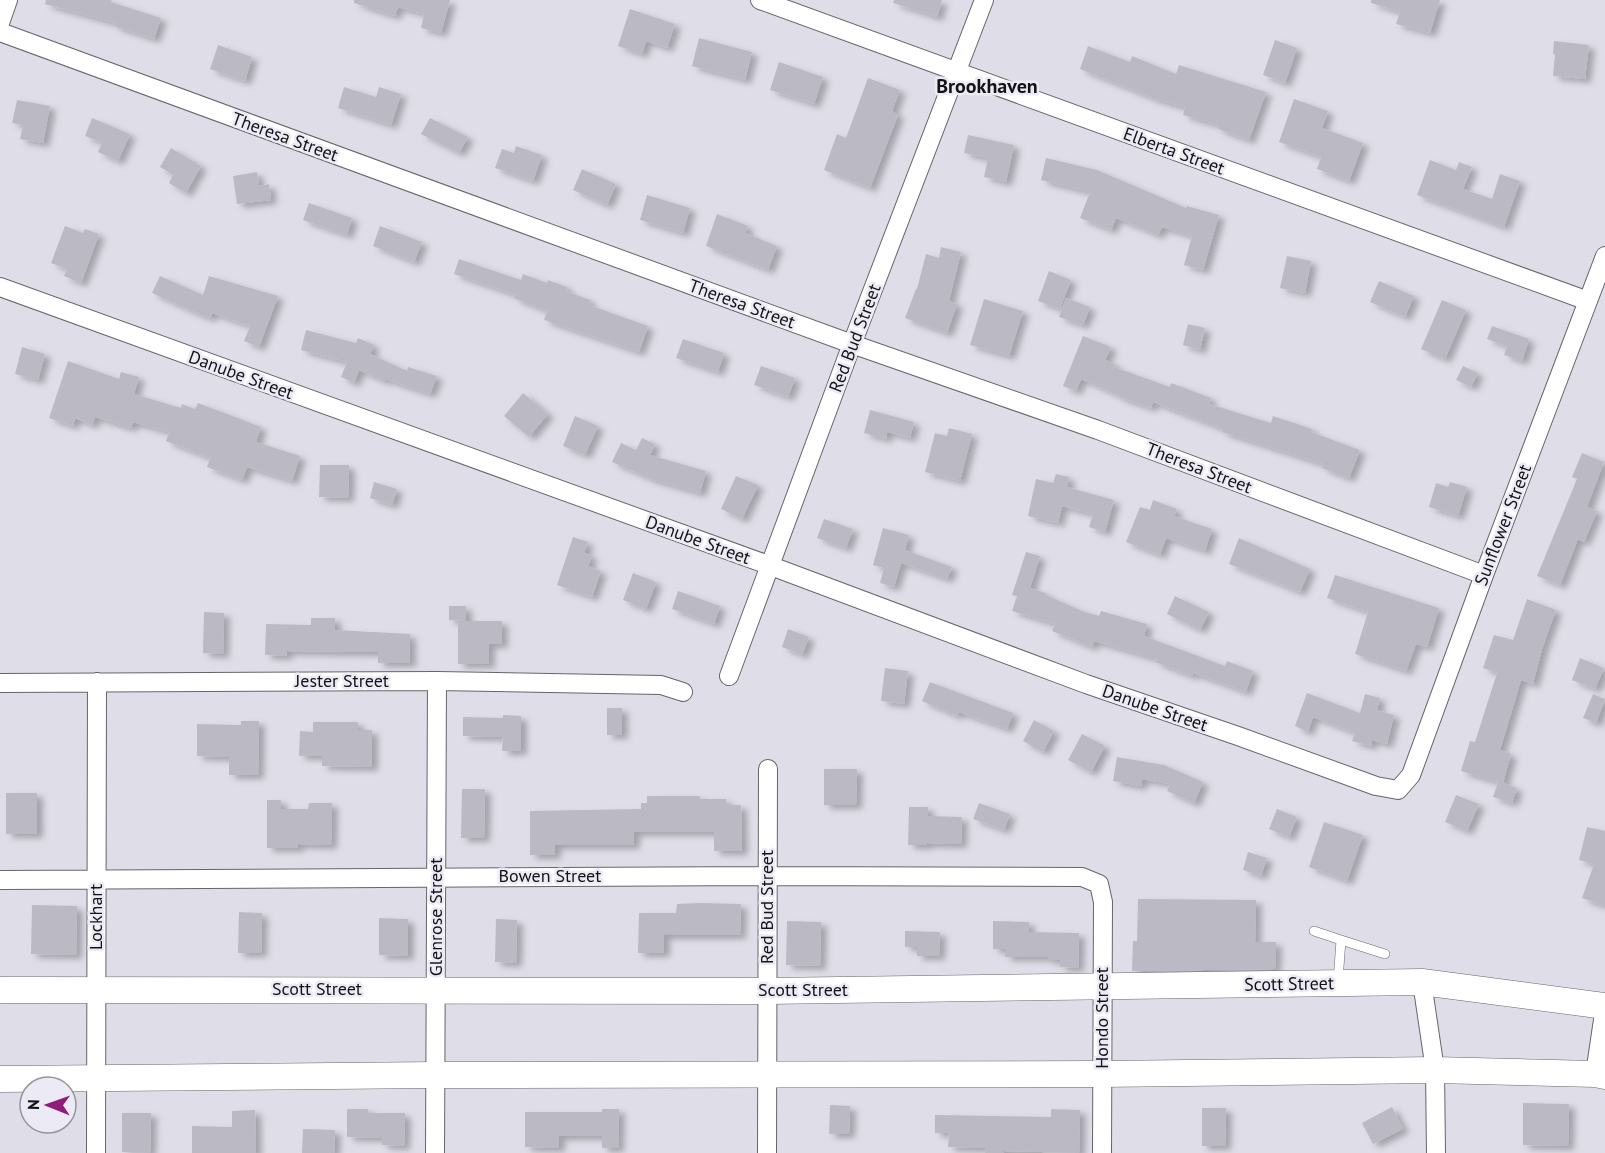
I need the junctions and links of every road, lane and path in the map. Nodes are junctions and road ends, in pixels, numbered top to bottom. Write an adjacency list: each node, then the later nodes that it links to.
1 (8, 0): 4 (street)
2 (760, 0): 6 (street, Elberta Street)
3 (984, 0): 6 (street, Red Bud Street)
4 (0, 23)
5 (0, 32): 10 (street, Theresa Street)
6 (957, 71): 9 (street, Elberta Street); 10 (street, Red Bud Street)
7 (1605, 256): 9 (street, Sunflower Street)
8 (0, 286): 11 (street, Danube Street)
9 (1588, 301): 12 (street, Sunflower Street)
10 (852, 344): 11 (street, Red Bud Street); 12 (street, Theresa Street)
11 (771, 566): 13 (street, Red Bud Street); 19 (street, Danube Street)
12 (1484, 575): 19 (street, Sunflower Street)
13 (729, 676)
14 (437, 681): 15 (street, Jester Street); 17 (street, Jester Street); 21 (street, Glenrose Street)
15 (97, 682): 16 (street, Jester Street); 22 (street, Lockhart)
16 (0, 683)
17 (683, 692)
18 (768, 770): 20 (street, Red Bud Street)
19 (1398, 790)
20 (767, 876): 21 (street, Bowen Street); 24 (street, Bowen Street); 34 (street, Red Bud Street)
21 (436, 877): 22 (street, Bowen Street); 33 (street, Glenrose Street)
22 (96, 879): 23 (street, Bowen Street); 31 (street, Lockhart)
23 (0, 880)
24 (1099, 884): 30 (street, Hondo Street)
25 (1314, 931): 26 (lane)
26 (1341, 940): 27 (lane); 29 (lane)
27 (1385, 954)
28 (1422, 982): 29 (main road, Scott Street); 35 (main road, Scott Street); 36 (street)
29 (1338, 984): 30 (main road, Scott Street)
30 (1102, 987): 34 (main road, Scott Street); 38 (street, Hondo Street)
31 (96, 989): 32 (main road, Scott Street); 33 (main road, Scott Street); 42 (street, Lockhart)
32 (0, 990)
33 (436, 990): 34 (main road, Scott Street); 39 (street, Glenrose Street)
34 (767, 990): 37 (street, Red Bud Street)
35 (1605, 1006): 40 (street)
36 (1435, 1070): 38 (main road); 40 (main road); 47 (street)
37 (767, 1074): 38 (main road); 39 (main road); 45 (street, Red Bud Street)
38 (1102, 1074): 46 (street, Hondo Street)
39 (436, 1075): 42 (main road); 44 (street, Glenrose Street)
40 (1600, 1075)
41 (0, 1079): 42 (main road)
42 (96, 1079): 43 (street, Lockhart)
43 (96, 1153)
44 (435, 1153)
45 (767, 1153)
46 (1102, 1153)
47 (1436, 1153)

